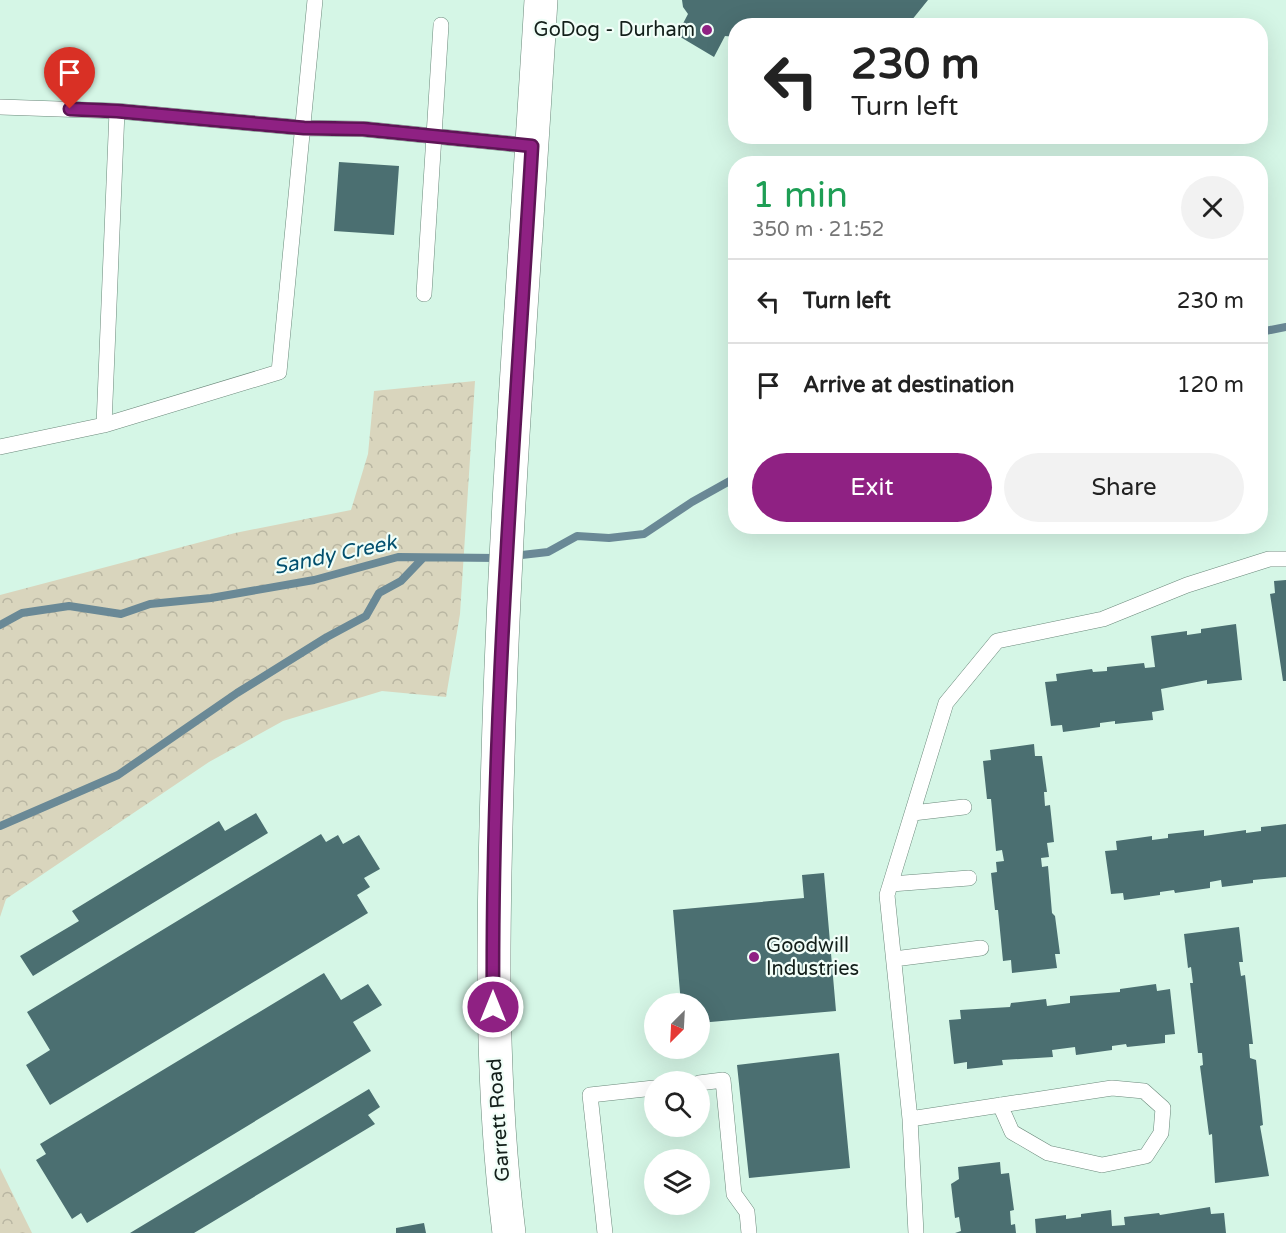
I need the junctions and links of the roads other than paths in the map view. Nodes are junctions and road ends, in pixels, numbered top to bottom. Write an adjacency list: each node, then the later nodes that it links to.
1 (315, 0): 6 (lane)
2 (541, 0): 8 (street, Garrett Road)
3 (441, 25): 7 (lane)
4 (0, 107): 5 (lane)
5 (117, 111): 6 (lane); 10 (lane)
6 (304, 128): 7 (lane); 10 (lane)
7 (433, 136): 8 (lane); 9 (lane)
8 (532, 146): 23 (street, Garrett Road)
9 (424, 294)
10 (104, 425): 11 (lane)
11 (0, 447)
12 (1286, 559): 14 (lane)
13 (964, 807): 14 (lane)
14 (913, 813): 16 (lane)
15 (969, 878): 16 (lane)
16 (891, 884): 18 (lane)
17 (981, 948): 18 (lane)
18 (894, 959): 22 (lane)
19 (710, 1082): 25 (lane)
20 (644, 1089): 24 (lane)
21 (1000, 1105): 21 (lane); 22 (lane)
22 (910, 1119): 26 (lane)
23 (509, 1233)
24 (605, 1233)
25 (749, 1233)
26 (916, 1233)

